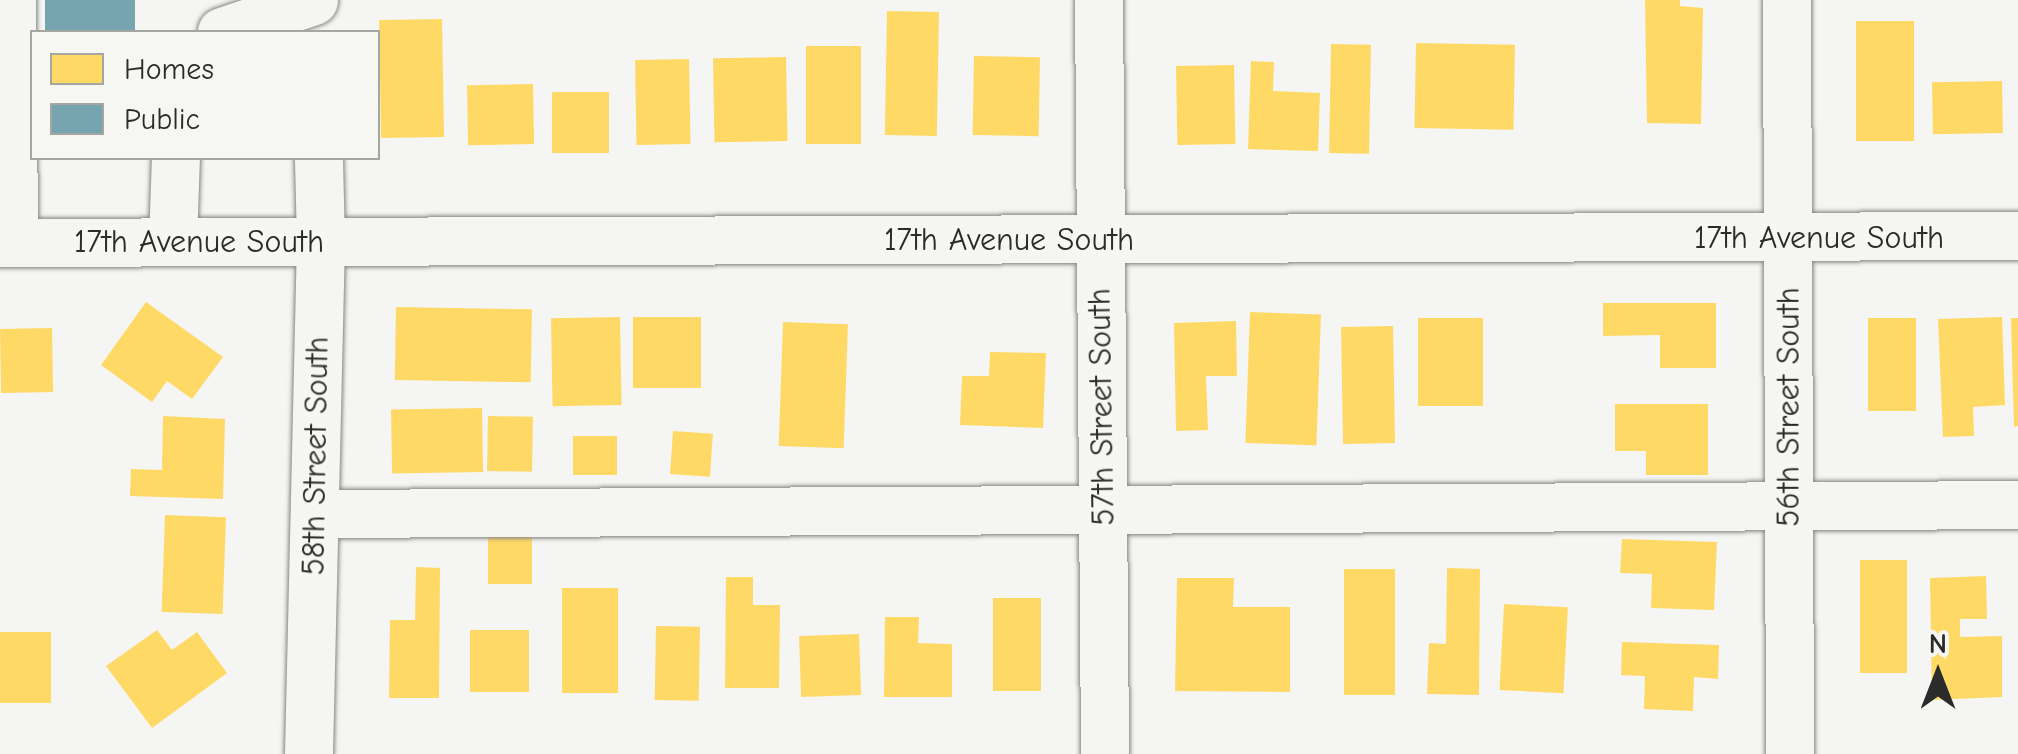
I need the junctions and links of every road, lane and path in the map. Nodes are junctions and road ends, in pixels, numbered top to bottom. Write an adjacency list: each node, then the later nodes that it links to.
1 (12, 0): 14 (street)
2 (314, 0): 5 (street); 6 (street)
3 (1098, 0): 10 (street, 57th Street South)
4 (1787, 0): 11 (street, 56th Street South)
5 (228, 30)
6 (315, 30)
7 (176, 160): 12 (street)
8 (319, 160): 13 (street, 58th Street South)
9 (2018, 236): 11 (street, 17th Avenue South)
10 (1100, 239): 11 (street, 17th Avenue South); 13 (street, 17th Avenue South); 17 (street, 57th Street South)
11 (1788, 239): 16 (street, 56th Street South)
12 (173, 242): 13 (street, 17th Avenue South); 14 (street, 17th Avenue South)
13 (322, 242): 18 (street, 58th Street South)
14 (7, 243)
15 (2018, 505): 16 (street)
16 (1789, 507): 17 (street); 21 (street, 56th Street South)
17 (1103, 510): 18 (street); 20 (street, 57th Street South)
18 (314, 514): 19 (street, 58th Street South)
19 (309, 754)
20 (1105, 754)
21 (1790, 754)

